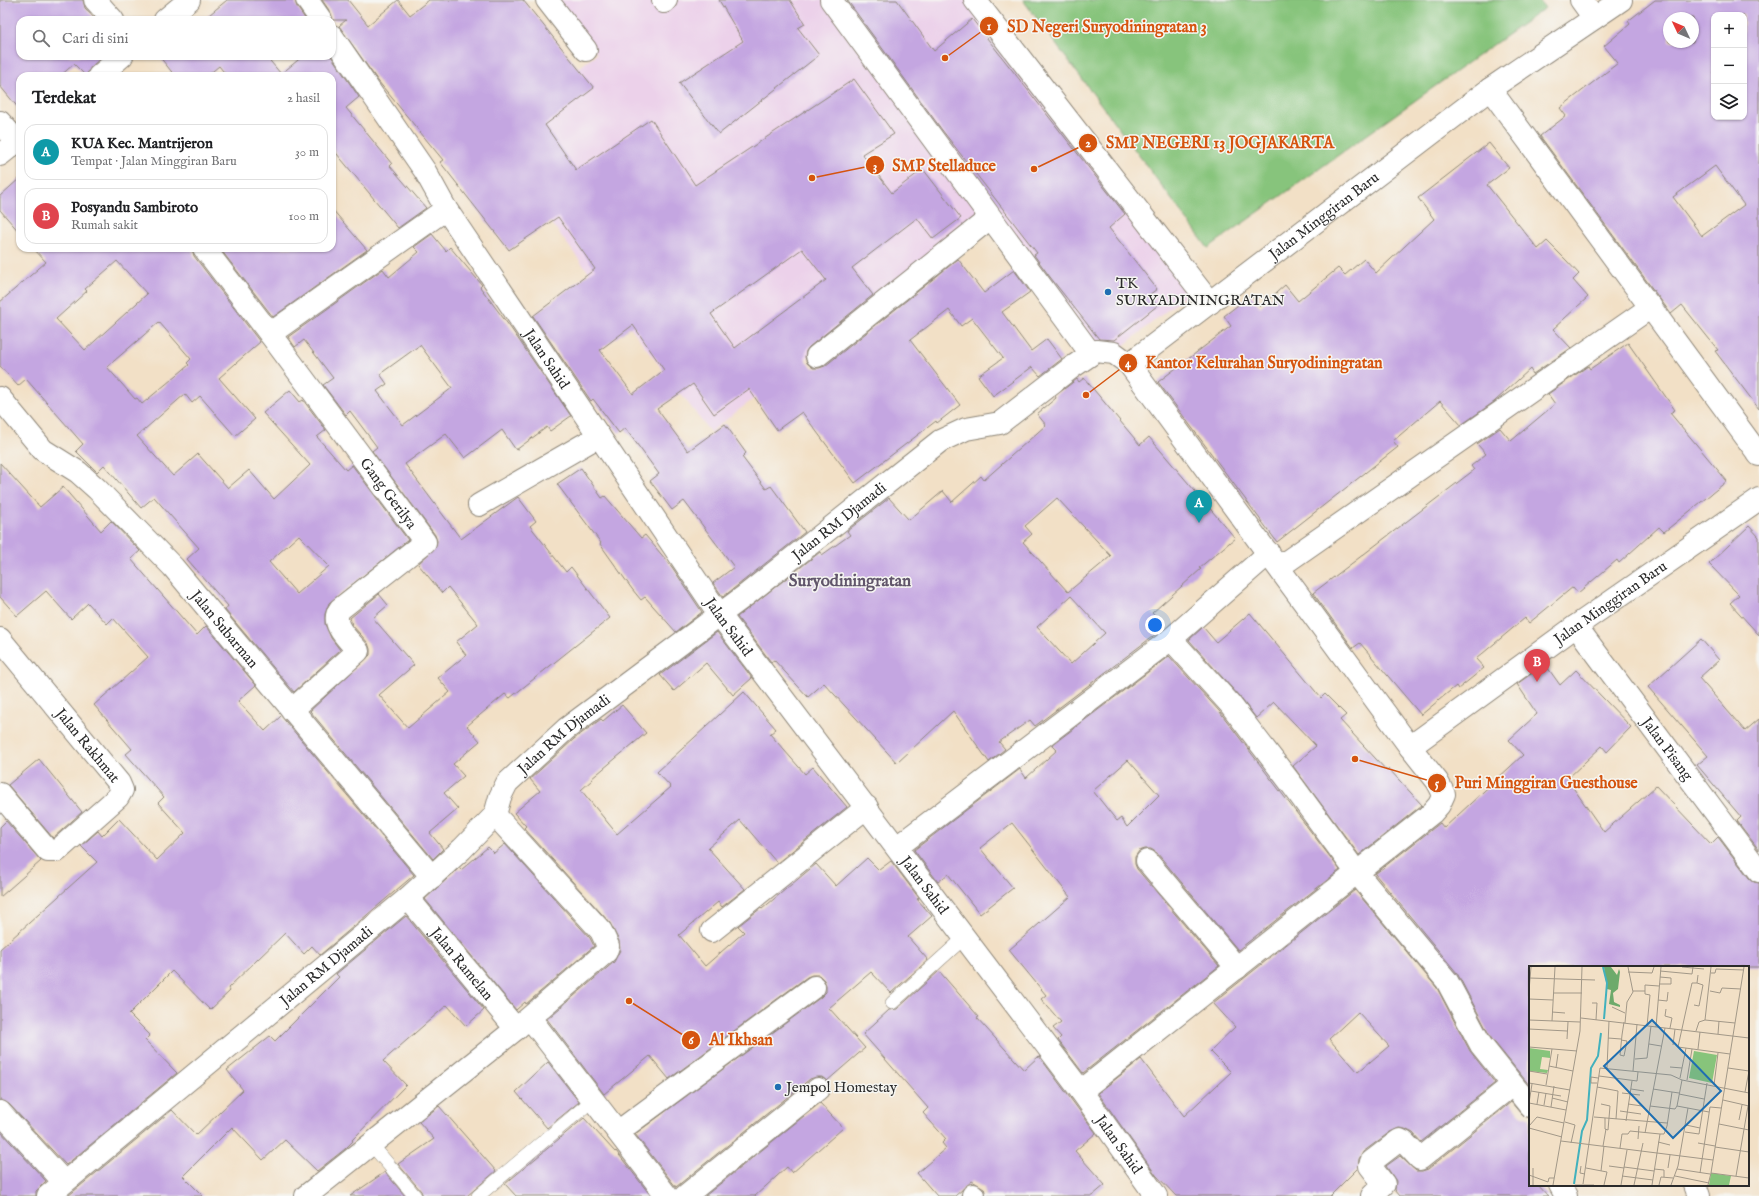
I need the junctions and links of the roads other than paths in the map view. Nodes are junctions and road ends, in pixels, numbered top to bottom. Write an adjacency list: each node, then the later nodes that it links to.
1 (95, 0): 11 (street)
2 (189, 0): 12 (street)
3 (307, 0): 13 (street)
4 (547, 0): 16 (street)
5 (663, 0): 6 (street)
6 (666, 0)
7 (831, 0): 25 (street)
8 (975, 0): 27 (street)
9 (1580, 0): 14 (street)
10 (1621, 0): 14 (street, Jalan Minggiran Baru)
11 (109, 16)
12 (170, 16)
13 (318, 16)
14 (1594, 18): 19 (street, Jalan Minggiran Baru)
15 (336, 42): 24 (street, Jalan Sahid)
16 (586, 50)
17 (117, 60): 18 (street)
18 (104, 72)
19 (1490, 89): 27 (street, Jalan Minggiran Baru); 28 (street)
20 (0, 122): 21 (street)
21 (16, 137)
22 (16, 142): 23 (street)
23 (0, 155)
24 (446, 209): 29 (street); 34 (street, Jalan Sahid)
25 (990, 218): 30 (street); 31 (street)
26 (207, 252): 29 (street, Gang Gerilya)
27 (1210, 303): 32 (street, Jalan Minggiran Baru)
28 (1651, 307): 35 (street); 38 (street)
29 (270, 334): 43 (street, Gang Gerilya)
30 (1090, 354): 32 (street); 39 (street, Jalan RM Djamadi)
31 (817, 356)
32 (1129, 364): 38 (street)
33 (0, 398): 43 (street, Jalan Subarman)
34 (599, 436): 37 (street); 39 (street, Jalan Sahid)
35 (1759, 455)
36 (1759, 499): 40 (street, Jalan Minggiran Baru)
37 (479, 506)
38 (1274, 560): 42 (street); 44 (street)
39 (719, 614): 46 (street, Jalan Sahid); 47 (street, Jalan RM Djamadi)
40 (1576, 626): 44 (street, Jalan Minggiran Baru); 50 (street, Jalan Pisang)
41 (0, 639): 45 (street, Jalan Rakhmat)
42 (1171, 639): 48 (street); 51 (street)
43 (292, 710): 52 (street, Jalan Subarman)
44 (1410, 747): 51 (street)
45 (0, 794)
46 (867, 807): 48 (street, Jalan Sahid); 54 (street)
47 (495, 815): 52 (street, Jalan RM Djamadi); 59 (street)
48 (897, 847): 55 (street, Jalan Sahid)
49 (1147, 861): 56 (street)
50 (1759, 871)
51 (1357, 873): 56 (street); 60 (street)
52 (432, 877): 53 (street, Jalan RM Djamadi)
53 (408, 898): 59 (street, Jalan Ramelan); 68 (street, Jalan RM Djamadi)
54 (712, 931)
55 (965, 937): 58 (lane); 62 (street, Jalan Sahid)
56 (1237, 968): 62 (street)
57 (814, 987): 66 (street)
58 (892, 1003)
59 (523, 1023): 63 (street, Jalan Ramelan); 67 (street)
60 (1512, 1085): 64 (street); 78 (street)
61 (818, 1089): 76 (street)
62 (1081, 1091): 77 (street, Jalan Sahid)
63 (594, 1099): 66 (street, Jalan Ramelan); 74 (lane)
64 (1529, 1105)
65 (0, 1112): 68 (street)
66 (619, 1131): 75 (street, Jalan Ramelan)
67 (372, 1145): 72 (street); 73 (lane)
68 (64, 1182): 71 (street, Jalan RM Djamadi)
69 (1561, 1186): 79 (street)
70 (1695, 1186): 80 (street)
71 (48, 1196)
72 (306, 1196)
73 (415, 1196)
74 (478, 1196)
75 (667, 1196)
76 (685, 1196)
77 (1156, 1196)
78 (1372, 1196)
79 (1566, 1196)
80 (1699, 1196)

